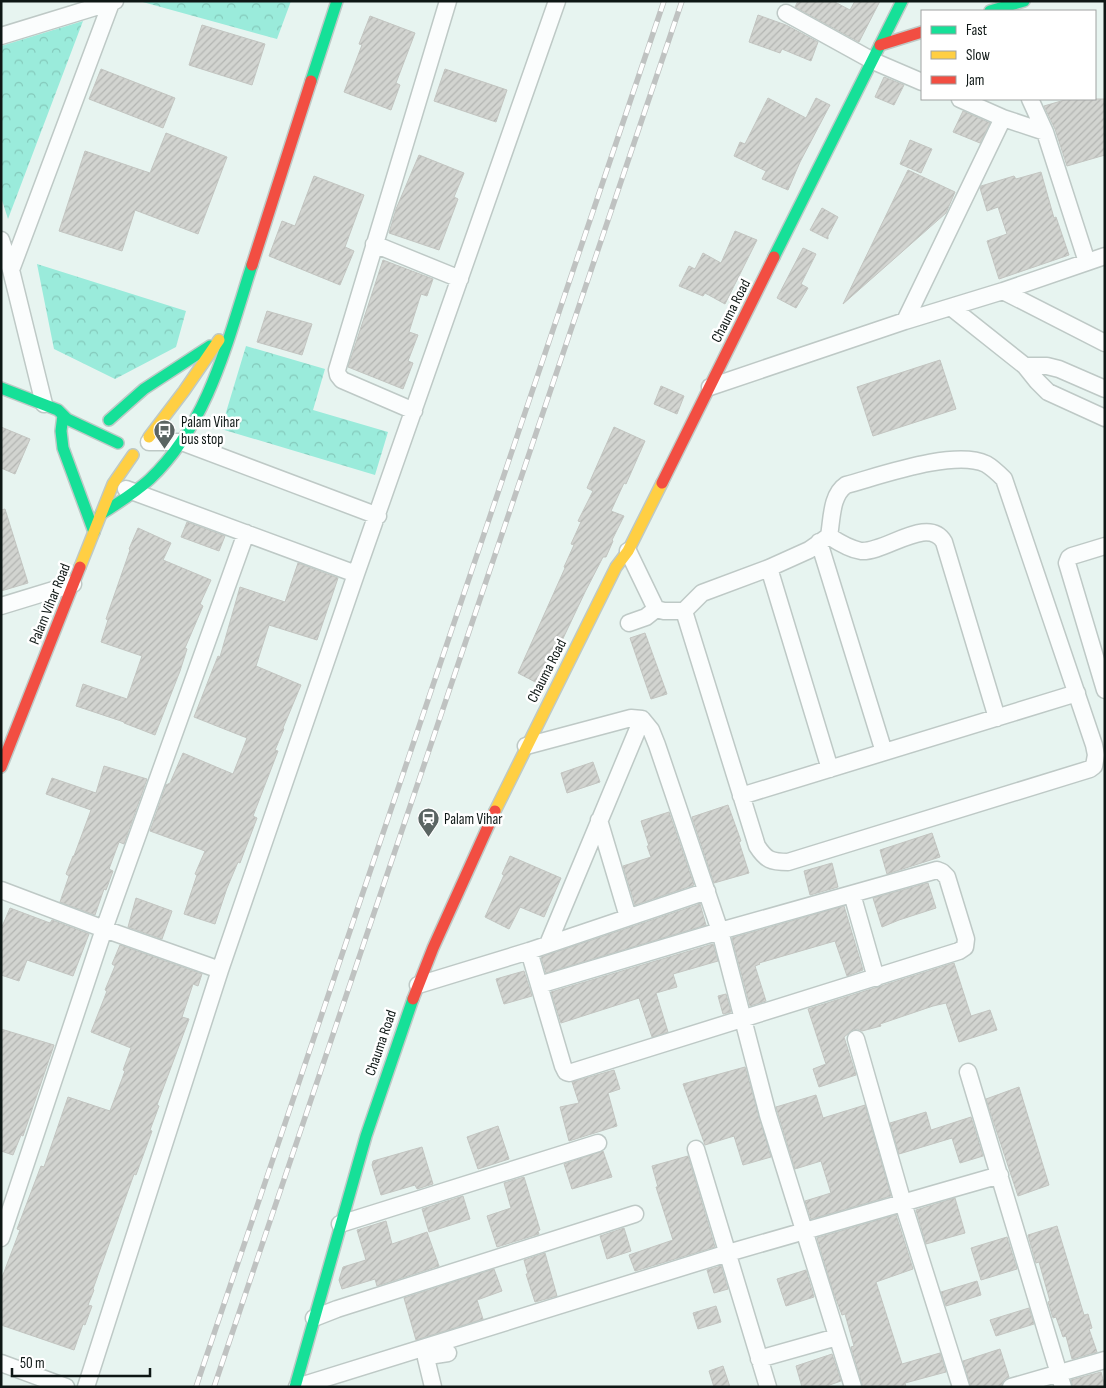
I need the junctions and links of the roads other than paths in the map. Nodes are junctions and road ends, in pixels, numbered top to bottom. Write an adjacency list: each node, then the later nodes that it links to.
1 (338, 1): 27 (street)
2 (448, 1): 19 (street)
3 (557, 1): 23 (street)
4 (902, 1): 11 (street, Chauma Road)
5 (1024, 1): 7 (street)
6 (113, 2): 10 (street); 22 (street)
7 (993, 10)
8 (786, 13): 12 (street)
9 (921, 32): 11 (street)
10 (1, 36)
11 (880, 44): 12 (street, Chauma Road)
12 (873, 61): 13 (street); 31 (street, Chauma Road)
13 (921, 82)
14 (962, 100): 16 (street)
15 (1030, 100): 17 (street)
16 (1003, 118): 17 (street); 26 (street)
17 (1044, 132): 21 (street)
18 (1, 240): 22 (street)
19 (374, 244): 23 (street); 36 (street)
20 (1105, 256): 21 (street)
21 (1087, 262): 24 (street)
22 (11, 270): 34 (street)
23 (460, 280): 36 (street)
24 (1003, 291): 25 (street); 29 (street)
25 (952, 308): 26 (street); 30 (street)
26 (905, 321): 31 (street)
27 (232, 325): 28 (street); 39 (street)
28 (220, 339): 38 (street, Palam Vihar Road); 40 (street)
29 (1105, 342)
30 (1025, 366): 33 (street); 37 (street)
31 (710, 387): 50 (street, Chauma Road)
32 (1, 388): 34 (street)
33 (1105, 389)
34 (55, 410): 35 (street); 40 (street); 46 (street)
35 (78, 411)
36 (414, 411): 45 (street)
37 (1105, 418)
38 (148, 435): 39 (street); 41 (street, Palam Vihar Road)
39 (182, 442): 43 (street); 45 (street)
40 (118, 443): 41 (street)
41 (133, 455): 42 (street, Palam Vihar Road)
42 (113, 484): 43 (street); 44 (street, Palam Vihar Road)
43 (134, 492): 44 (street); 47 (street)
44 (101, 514): 46 (street, Palam Vihar Road)
45 (378, 516): 52 (street)
46 (94, 532): 53 (street, Palam Vihar Road)
47 (246, 534): 52 (street); 73 (street)
48 (824, 539): 51 (street); 59 (street); 60 (street); 64 (street)
49 (1105, 546): 58 (street)
50 (628, 551): 55 (street); 63 (street, Chauma Road)
51 (768, 568): 56 (street); 66 (street)
52 (356, 574): 77 (street)
53 (73, 584): 54 (street); 62 (street, Palam Vihar Road)
54 (1, 606)
55 (656, 609): 56 (street); 57 (street)
56 (684, 611): 67 (street)
57 (629, 623)
58 (1105, 690)
59 (1077, 693): 60 (street); 67 (street)
60 (997, 718): 64 (street)
61 (642, 719): 63 (street); 68 (street); 70 (street)
62 (8, 733): 65 (street, Palam Vihar Road)
63 (526, 746): 79 (street, Chauma Road)
64 (884, 752): 66 (street)
65 (1, 768)
66 (830, 769): 67 (street)
67 (741, 796)
68 (599, 820): 72 (street); 75 (street)
69 (1, 890): 73 (street)
70 (707, 892): 72 (street); 74 (street)
71 (852, 894): 74 (street); 78 (street); 78 (street)
72 (628, 917): 75 (street)
73 (104, 929): 77 (street); 91 (street)
74 (720, 931): 80 (street); 81 (street)
75 (548, 944): 76 (street)
76 (529, 951): 79 (street); 80 (street)
77 (220, 970): 102 (street)
78 (876, 978): 81 (street)
79 (418, 985): 89 (street, Chauma Road)
80 (540, 985): 81 (street)
81 (743, 1018): 90 (street)
82 (856, 1039): 87 (street)
83 (968, 1072): 86 (street)
84 (598, 1143): 89 (street)
85 (696, 1149): 92 (street)
86 (1000, 1175): 87 (street); 100 (street)
87 (903, 1203): 90 (street); 107 (street)
88 (636, 1214): 93 (street)
89 (340, 1224): 93 (street, Chauma Road)
90 (804, 1231): 92 (street); 94 (street)
91 (1, 1238)
92 (728, 1254): 95 (street); 96 (street)
93 (314, 1318): 103 (street, Chauma Road)
94 (837, 1337): 96 (street); 106 (street)
95 (435, 1353): 99 (street); 103 (street); 104 (street)
96 (759, 1359): 105 (street)
97 (1105, 1360): 100 (street)
98 (1, 1363): 101 (street)
99 (402, 1366)
100 (1061, 1380): 108 (street)
101 (66, 1387)
102 (86, 1387)
103 (296, 1387)
104 (432, 1387)
105 (768, 1387)
106 (853, 1387)
107 (961, 1387)
108 (1011, 1387)

